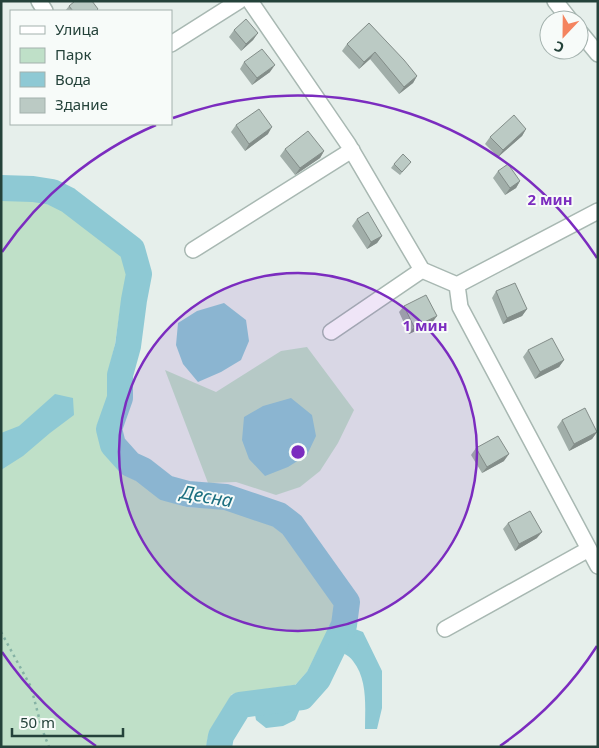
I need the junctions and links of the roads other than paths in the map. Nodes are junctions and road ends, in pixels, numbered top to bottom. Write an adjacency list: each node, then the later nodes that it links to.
1 (238, 1): 3 (street)
2 (250, 1): 6 (street)
3 (172, 43)
4 (589, 43): 5 (street)
5 (598, 54)
6 (352, 150): 8 (street); 9 (street)
7 (598, 210): 10 (street)
8 (193, 250)
9 (422, 270): 10 (street); 11 (street)
10 (457, 285): 12 (street)
11 (331, 332)
12 (588, 549): 13 (street); 14 (street)
13 (598, 566)
14 (444, 629)

